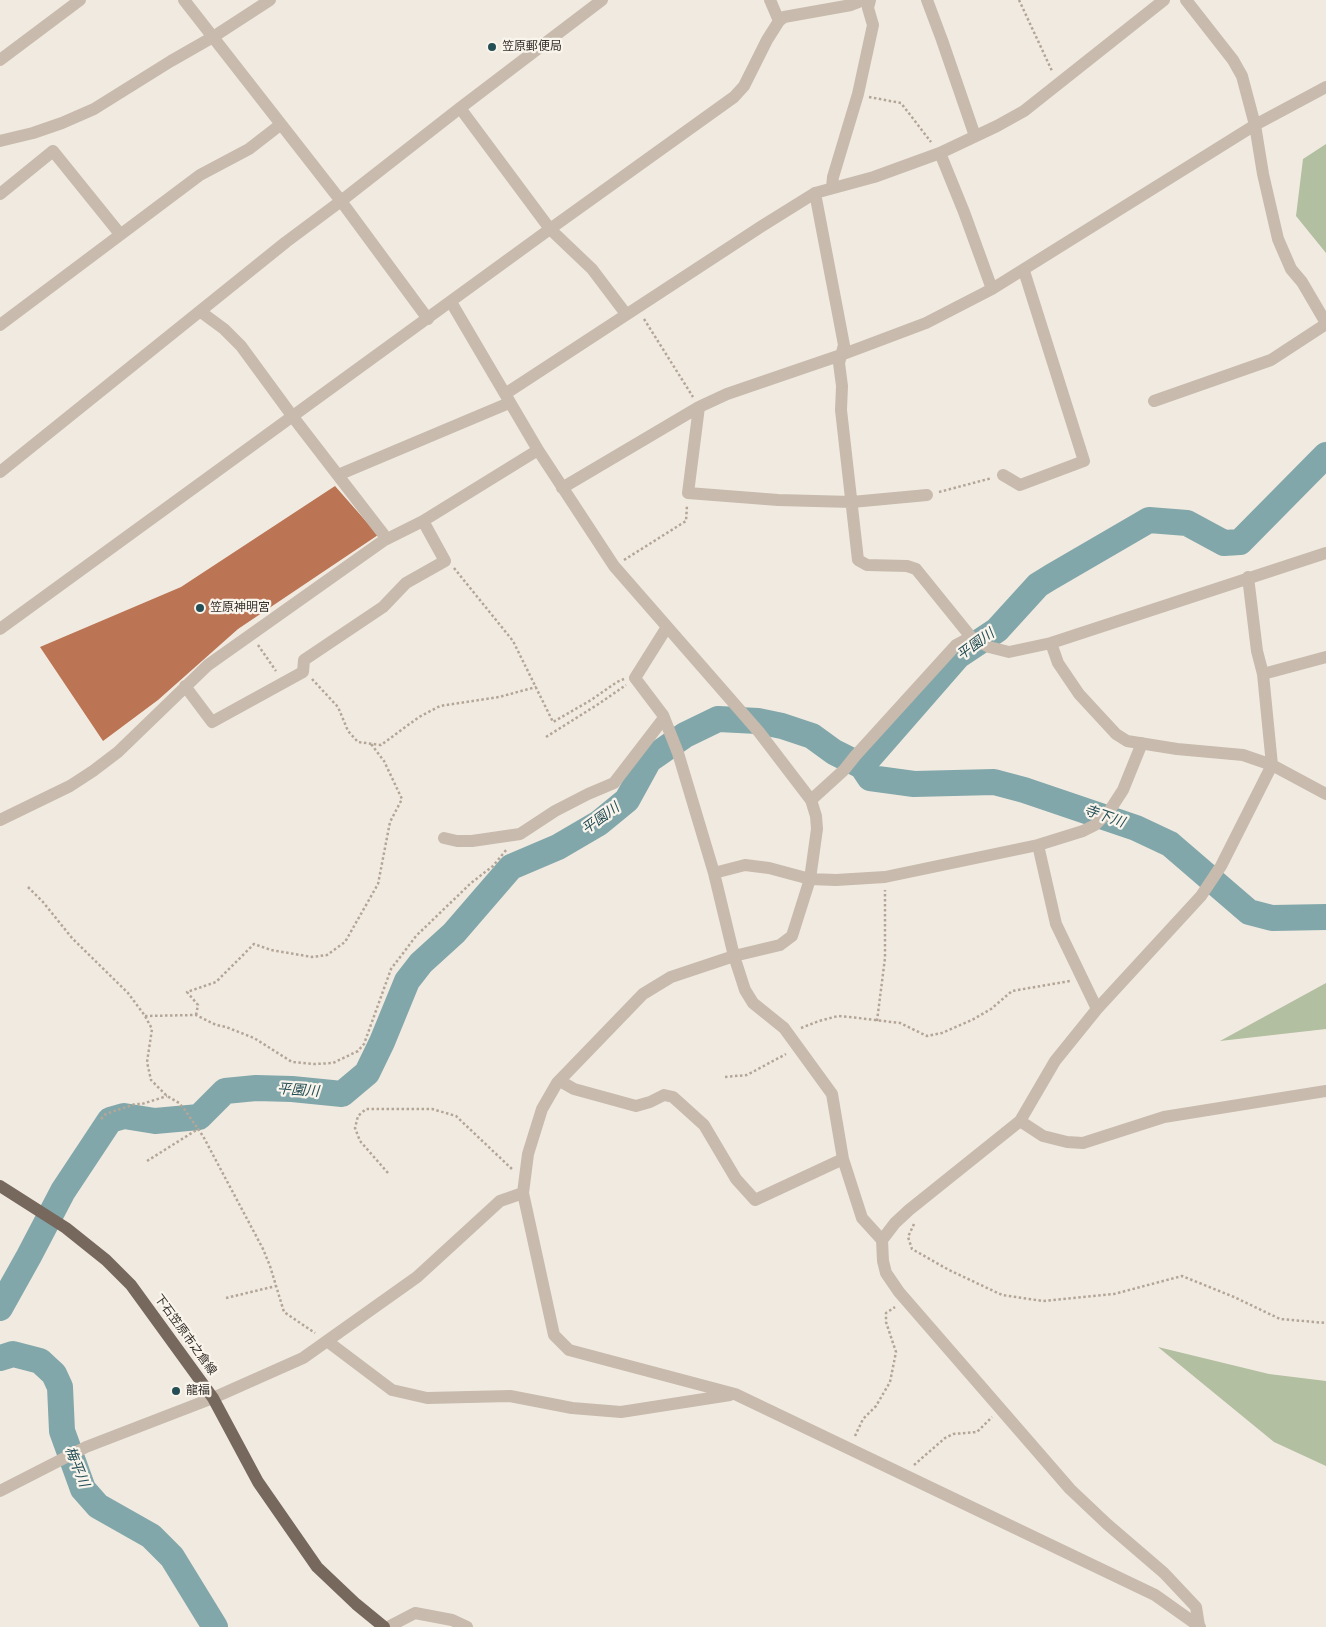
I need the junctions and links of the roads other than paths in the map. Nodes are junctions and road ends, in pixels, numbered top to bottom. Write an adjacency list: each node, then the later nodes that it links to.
1 (80, 0): 13 (street)
2 (184, 0): 12 (street)
3 (270, 0): 12 (street)
4 (602, 0): 15 (street)
5 (770, 0): 11 (street)
6 (864, 0): 11 (street)
7 (870, 0): 21 (street)
8 (927, 0): 18 (street)
9 (1164, 0): 18 (street)
10 (1186, 0): 17 (street)
11 (779, 21): 25 (street)
12 (213, 37): 16 (street); 19 (street)
13 (0, 60)
14 (1326, 88): 17 (street)
15 (460, 108): 24 (street); 25 (street)
16 (280, 124): 24 (street); 26 (street)
17 (1255, 125): 27 (street); 33 (street)
18 (975, 136): 20 (street)
19 (0, 141)
20 (940, 154): 21 (street); 28 (street)
21 (832, 188): 22 (street)
22 (815, 193): 31 (street); 35 (street)
23 (0, 194): 26 (street)
24 (341, 201): 30 (street); 32 (street)
25 (550, 230): 29 (street); 31 (street)
26 (120, 234): 34 (street)
27 (1024, 270): 28 (street); 43 (street)
28 (992, 289): 35 (street)
29 (451, 302): 32 (street); 36 (street)
30 (201, 312): 39 (street); 41 (street)
31 (626, 314): 36 (street)
32 (428, 318): 39 (street)
33 (1326, 323): 37 (street)
34 (0, 325)
35 (841, 355): 38 (street); 46 (street)
36 (507, 398): 40 (street); 42 (street)
37 (1154, 402)
38 (699, 407): 44 (street); 46 (street)
39 (293, 417): 42 (street); 52 (street)
40 (538, 450): 44 (street); 47 (street)
41 (0, 472)
42 (338, 475): 48 (street)
43 (1003, 476)
44 (562, 488): 51 (street)
45 (927, 495): 46 (street)
46 (852, 502): 53 (street)
47 (423, 522): 48 (street); 57 (street)
48 (387, 539): 57 (street)
49 (1326, 552): 50 (street)
50 (1248, 577): 54 (street); 56 (street)
51 (667, 627): 58 (street); 62 (street)
52 (0, 629)
53 (971, 637): 54 (street); 62 (street)
54 (1051, 643): 59 (street)
55 (1326, 657): 56 (street)
56 (1263, 674): 60 (street)
57 (185, 686): 63 (street)
58 (664, 718): 64 (street); 66 (street)
59 (1142, 743): 60 (street); 65 (street)
60 (1272, 765): 61 (street); 69 (street)
61 (1326, 794)
62 (811, 800): 67 (street)
63 (0, 820)
64 (444, 838)
65 (1038, 845): 67 (street); 69 (street)
66 (714, 873): 67 (street); 68 (street)
67 (810, 879): 68 (street)
68 (734, 956): 70 (street); 73 (street)
69 (1097, 1009): 72 (street)
70 (560, 1080): 73 (street); 75 (street)
71 (1326, 1091): 72 (street)
72 (1020, 1122): 76 (street)
73 (843, 1159): 76 (street)
74 (0, 1186): 79 (main road, 下石笠原市之倉線)
75 (523, 1193): 77 (street); 78 (street)
76 (882, 1240): 83 (street)
77 (327, 1341): 78 (street); 79 (street)
78 (735, 1394): 83 (street)
79 (213, 1398): 80 (street); 81 (main road, 下石笠原市之倉線)
80 (0, 1491)
81 (386, 1627): 82 (street)
82 (467, 1627)
83 (1200, 1627)

